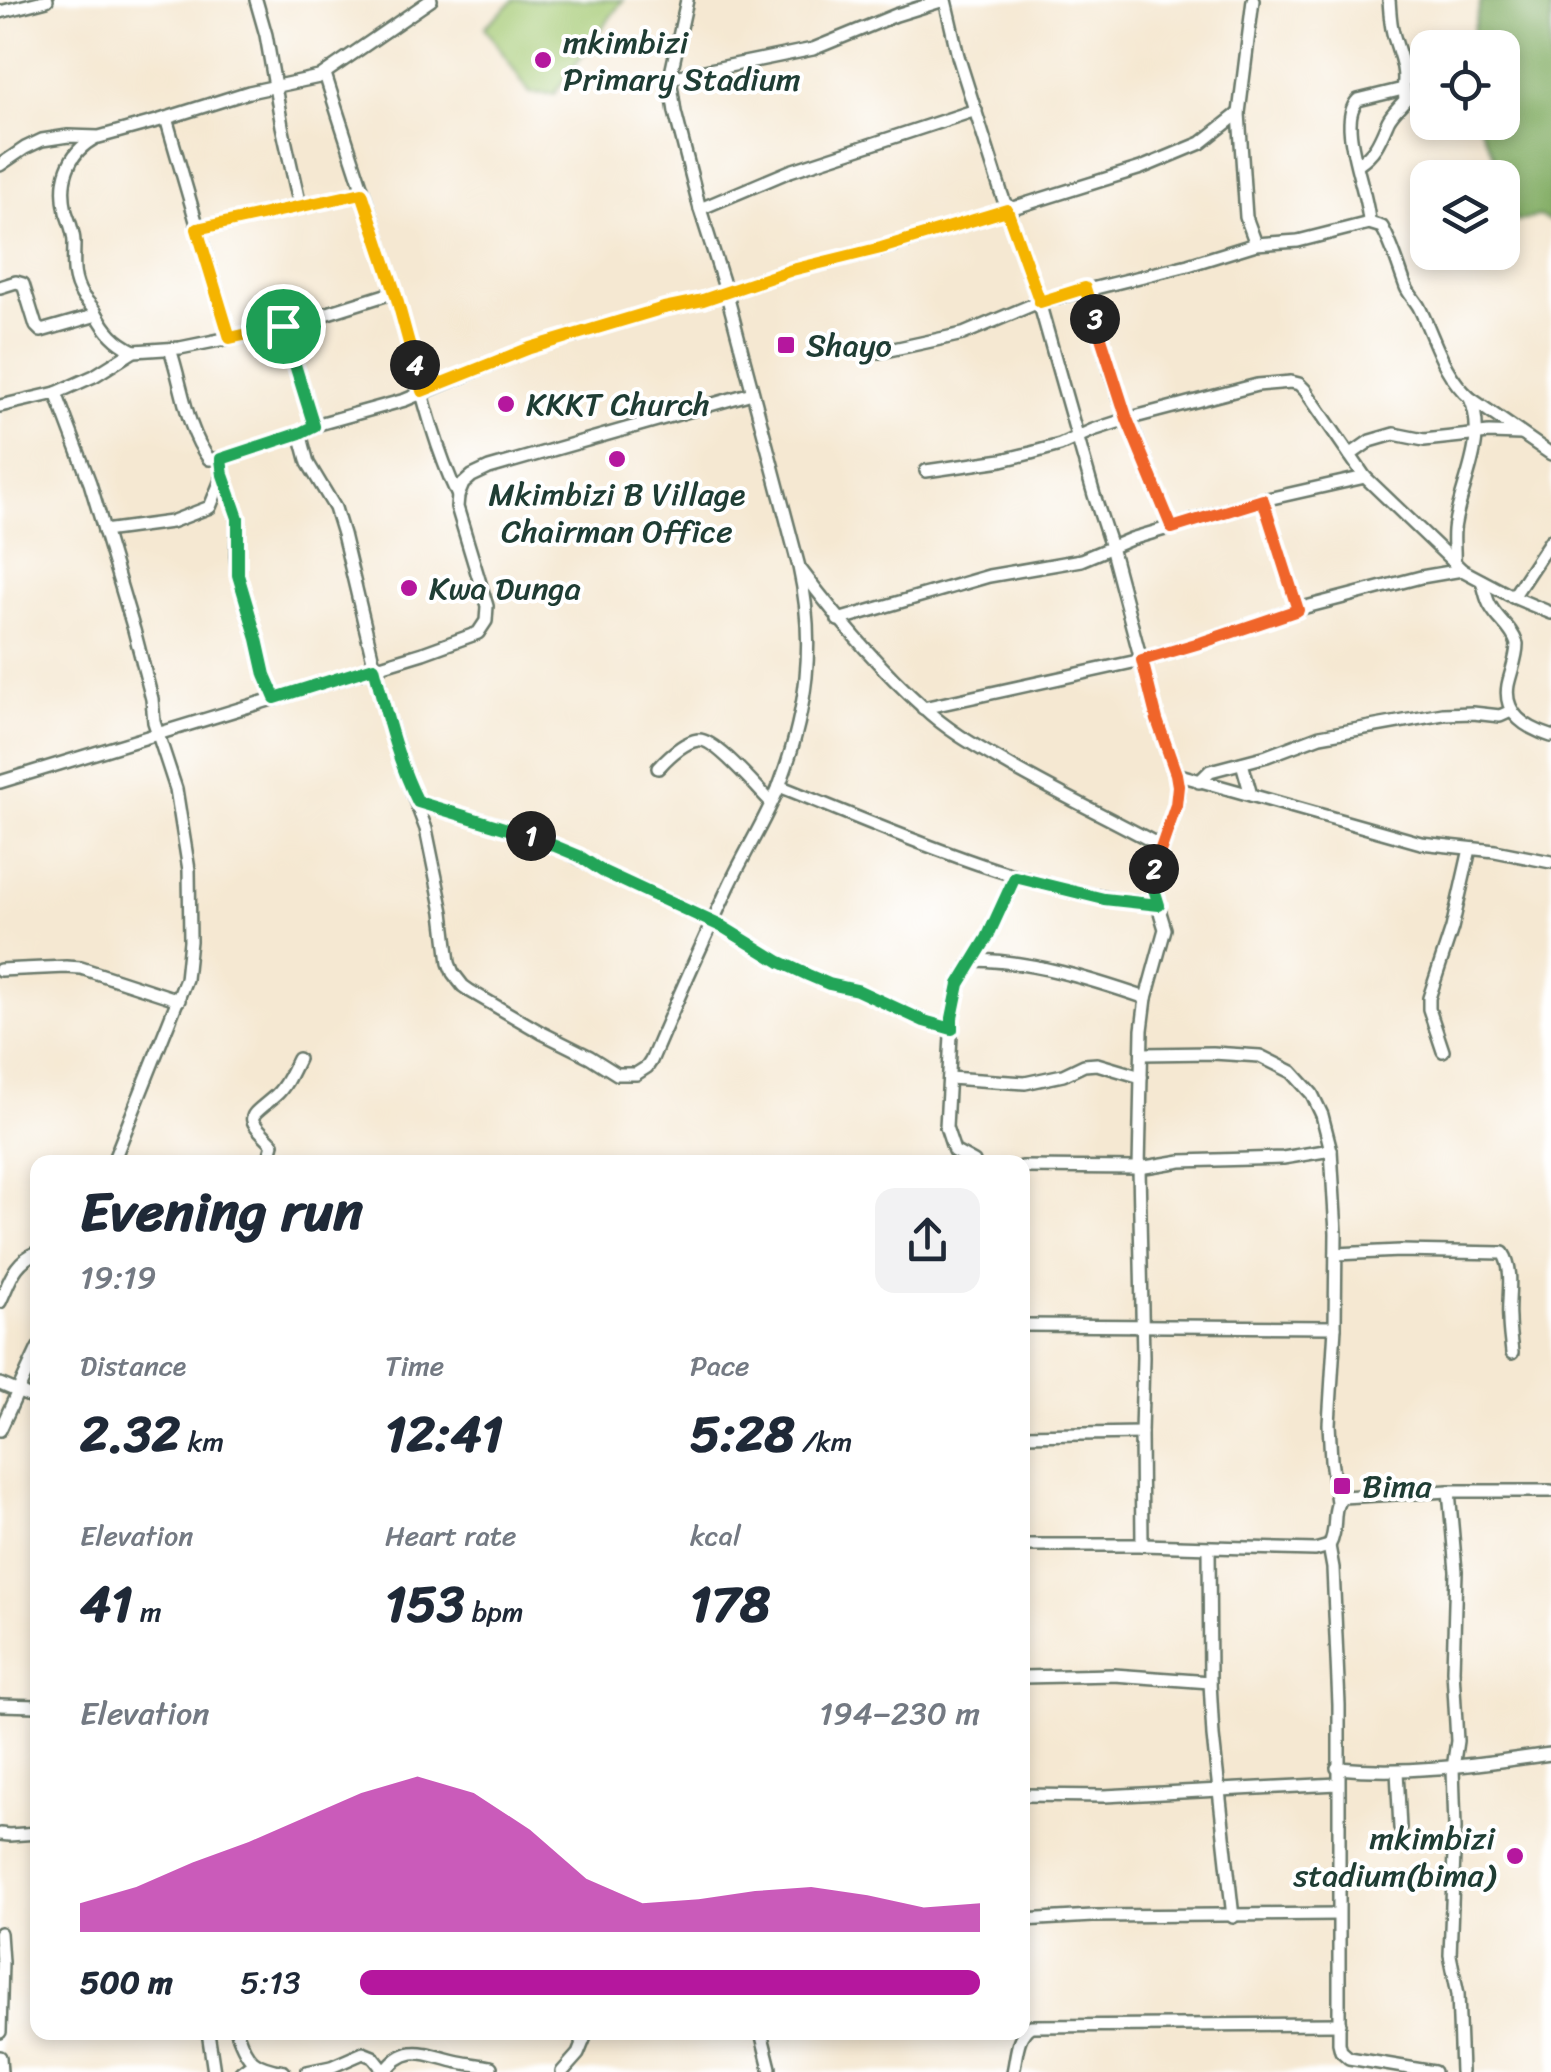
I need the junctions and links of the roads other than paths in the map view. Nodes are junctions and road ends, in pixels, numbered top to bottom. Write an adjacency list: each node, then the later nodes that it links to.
1 (47, 0): 8 (street)
2 (256, 0): 11 (street)
3 (431, 0): 9 (street)
4 (687, 0): 10 (street)
5 (945, 0): 10 (street); 13 (street)
6 (1253, 0): 14 (street)
7 (1389, 0): 12 (street)
8 (0, 12)
9 (325, 74): 11 (street); 19 (street)
10 (670, 78): 21 (street)
11 (274, 85): 15 (street); 20 (street)
12 (1404, 86): 17 (street); 17 (street)
13 (976, 110): 21 (street); 22 (street)
14 (1239, 112): 22 (street); 25 (street)
15 (166, 118): 16 (street); 24 (street)
16 (99, 136): 18 (street); 31 (street)
17 (1358, 164): 23 (street)
18 (0, 165)
19 (362, 193): 20 (street); 29 (street)
20 (300, 206): 24 (street)
21 (700, 209): 28 (street)
22 (1007, 210): 28 (street); 30 (street)
23 (1368, 223): 25 (street); 40 (street)
24 (197, 229): 33 (street)
25 (1256, 244): 27 (street)
26 (0, 287): 31 (street)
27 (1085, 288): 30 (street); 42 (street)
28 (726, 291): 37 (street); 38 (street)
29 (395, 292): 32 (street); 37 (street)
30 (1040, 302): 36 (street); 47 (street)
31 (97, 315): 35 (street)
32 (283, 326): 33 (street); 43 (street)
33 (230, 338): 34 (street)
34 (170, 349): 35 (street); 50 (street)
35 (134, 351): 39 (street)
36 (880, 352)
37 (422, 391): 43 (street); 54 (street)
38 (752, 392): 54 (street); 60 (street)
39 (56, 393): 41 (street); 57 (street)
40 (1470, 398): 45 (street); 46 (street)
41 (0, 406)
42 (1127, 419): 47 (street); 49 (street); 56 (street)
43 (314, 426): 44 (street)
44 (300, 433): 50 (street); 68 (street)
45 (1476, 434): 46 (street); 49 (street); 61 (street)
46 (1521, 434): 48 (street)
47 (1078, 438): 51 (street); 59 (street)
48 (1551, 454)
49 (1350, 455): 53 (street)
50 (221, 459): 52 (street)
51 (926, 471)
52 (223, 475): 57 (street); 69 (street)
53 (1365, 477): 55 (street); 61 (street)
54 (458, 496): 68 (street)
55 (1263, 500): 56 (street); 64 (street)
56 (1172, 528): 59 (street)
57 (104, 531): 72 (street)
58 (1551, 540): 63 (street)
59 (1111, 547): 66 (street); 67 (street)
60 (798, 567): 66 (street); 79 (street)
61 (1458, 567): 62 (street); 64 (street)
62 (1482, 581): 63 (street); 71 (street)
63 (1513, 597): 65 (street)
64 (1298, 610): 67 (street)
65 (1551, 613)
66 (838, 620): 70 (street)
67 (1142, 660): 70 (street); 76 (street)
68 (374, 667): 69 (street); 81 (street)
69 (275, 698): 72 (street)
70 (924, 708): 83 (street)
71 (1511, 711): 73 (street); 74 (street)
72 (159, 734): 77 (street); 92 (street)
73 (1551, 736)
74 (1242, 763): 78 (street); 80 (street)
75 (658, 768): 82 (street)
76 (1176, 774): 78 (street); 83 (street)
77 (0, 782)
78 (1199, 782): 80 (street)
79 (779, 786): 82 (street); 86 (street)
80 (1251, 794): 84 (street)
81 (418, 802): 88 (street); 88 (street)
82 (771, 802): 88 (street)
83 (1161, 846): 87 (street)
84 (1470, 849): 85 (street); 94 (street)
85 (1551, 862)
86 (1015, 877): 87 (street); 89 (street)
87 (1159, 905): 91 (street)
88 (712, 923): 93 (street)
89 (974, 960): 91 (street); 93 (street)
90 (0, 970): 92 (street)
91 (1146, 998): 95 (street)
92 (179, 1000): 100 (street)
93 (952, 1029): 98 (street)
94 (1443, 1051)
95 (1142, 1054): 97 (street); 99 (street)
96 (298, 1059): 101 (street)
97 (1141, 1077): 98 (street); 104 (street)
98 (949, 1078): 102 (street)
99 (1331, 1150): 104 (street); 105 (street)
100 (116, 1155)
101 (270, 1155)
102 (961, 1155)
103 (1030, 1166): 104 (street)
104 (1139, 1168): 108 (street)
105 (1336, 1254): 110 (street); 111 (street)
106 (30, 1255): 107 (street)
107 (0, 1302)
108 (1142, 1324): 109 (street); 110 (street); 117 (street)
109 (1030, 1325)
110 (1334, 1326): 121 (street)
111 (1512, 1353)
112 (30, 1367): 114 (street)
113 (0, 1384): 114 (street)
114 (19, 1392): 115 (street); 116 (street)
115 (30, 1397)
116 (0, 1430)
117 (1141, 1433): 118 (street); 123 (street)
118 (1030, 1435)
119 (1449, 1490): 120 (street); 121 (street); 132 (street)
120 (1551, 1491)
121 (1336, 1502): 124 (street)
122 (1030, 1545): 123 (street)
123 (1142, 1545): 125 (street)
124 (1330, 1546): 125 (street); 131 (street)
125 (1209, 1548): 127 (street)
126 (1030, 1677): 127 (street)
127 (1210, 1682): 135 (street)
128 (0, 1705): 129 (street)
129 (30, 1706)
130 (1551, 1754): 132 (street)
131 (1337, 1768): 133 (street); 134 (street)
132 (1453, 1768): 133 (street); 167 (street)
133 (1397, 1771): 137 (street)
134 (1338, 1784): 135 (street); 140 (street)
135 (1219, 1790): 136 (street); 141 (street)
136 (1030, 1795)
137 (1400, 1828)
138 (0, 1834): 139 (street)
139 (30, 1835)
140 (1338, 1914): 141 (street); 145 (street)
141 (1233, 1917): 142 (street)
142 (1030, 1920)
143 (0, 1933): 144 (street)
144 (0, 2015): 147 (street)
145 (1340, 2024): 146 (street); 157 (street)
146 (1030, 2027)
147 (0, 2032)
148 (209, 2040): 159 (street)
149 (240, 2040): 154 (street)
150 (584, 2040): 164 (street)
151 (763, 2040): 156 (street)
152 (1020, 2040): 165 (street)
153 (0, 2057): 158 (street)
154 (254, 2063): 160 (street); 161 (street)
155 (491, 2066): 163 (street)
156 (770, 2068)
157 (1391, 2069): 166 (street)
158 (1, 2072)
159 (214, 2072)
160 (241, 2072)
161 (284, 2072)
162 (307, 2072): 163 (street)
163 (385, 2072)
164 (562, 2072)
165 (1014, 2072)
166 (1434, 2072)
167 (1461, 2072)

